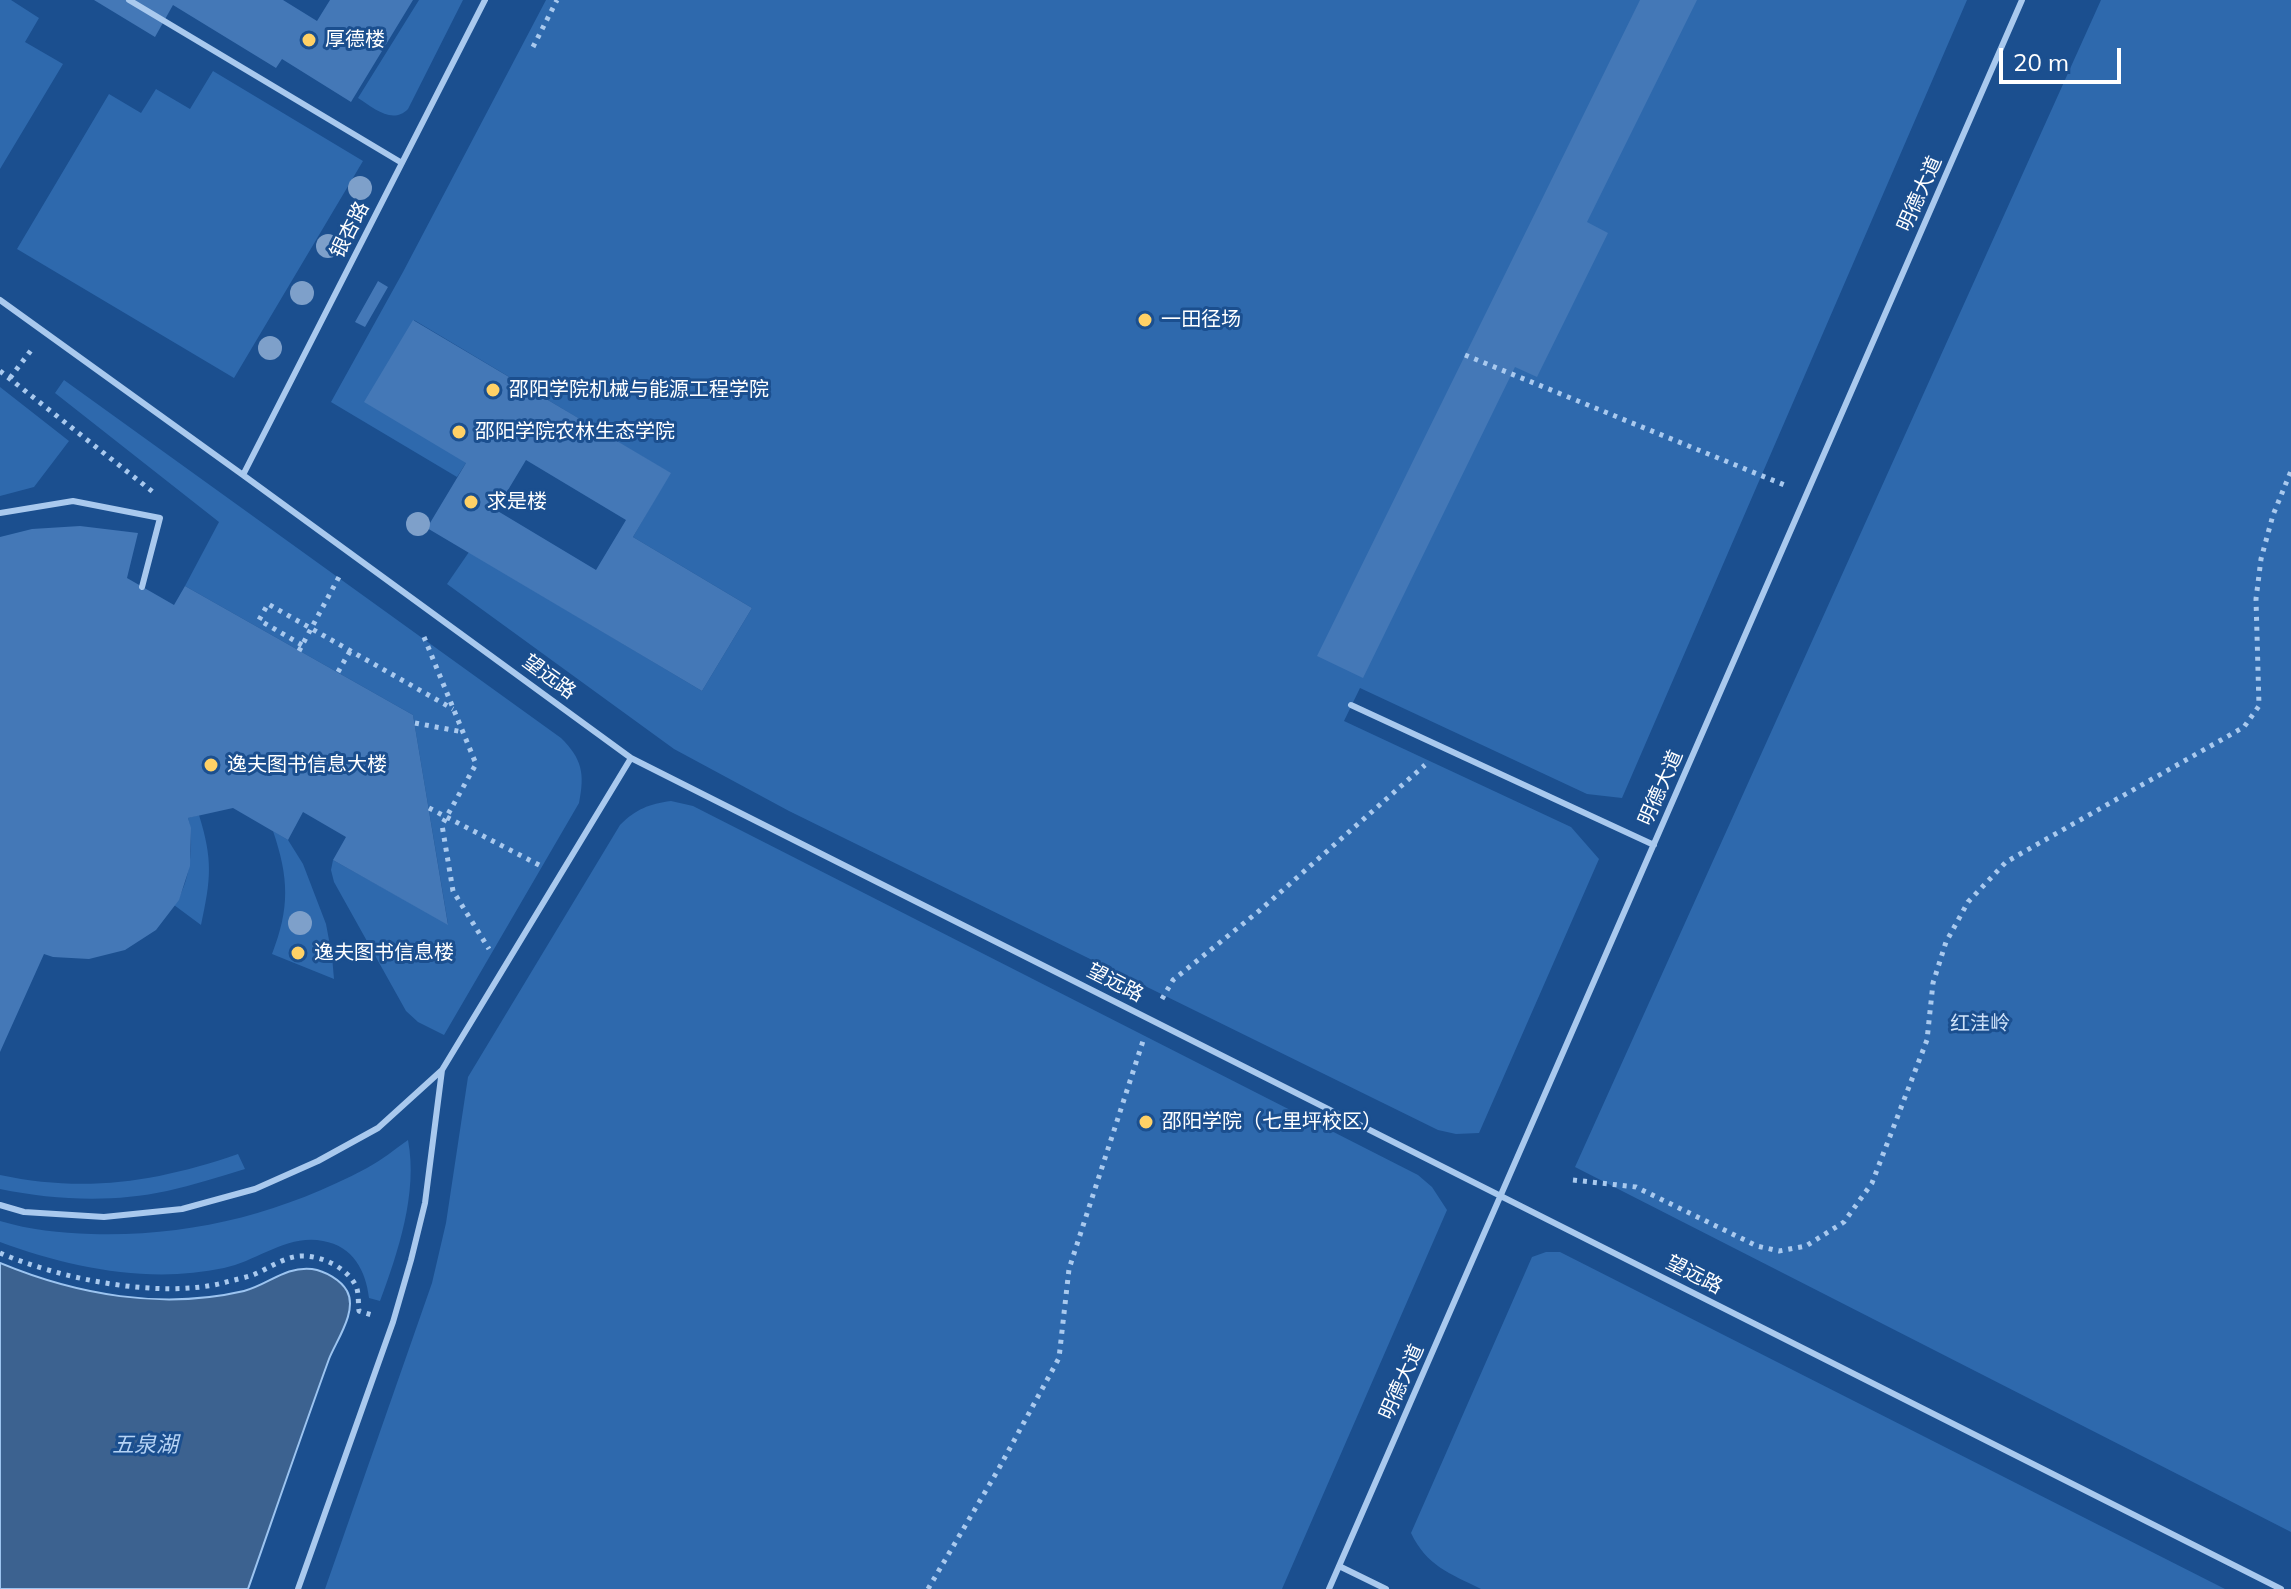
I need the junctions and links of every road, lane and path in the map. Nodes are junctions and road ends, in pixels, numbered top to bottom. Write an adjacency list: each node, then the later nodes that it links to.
1 (129, 0): 6 (lane)
2 (485, 0): 6 (lane, 银杏路)
3 (557, 0): 5 (path)
4 (2022, 0): 14 (lane, 明德大道)
5 (533, 47)
6 (402, 163): 13 (lane, 银杏路)
7 (0, 300): 8 (lane, 望远路)
8 (44, 332): 11 (path); 13 (lane, 望远路)
9 (1465, 355): 14 (path)
10 (0, 371): 11 (path)
11 (10, 378): 15 (path)
12 (2291, 471): 36 (path)
13 (243, 475): 17 (lane, 望远路)
14 (1807, 494): 31 (lane, 明德大道)
15 (163, 500)
16 (0, 513): 18 (lane)
17 (352, 554): 19 (path); 28 (lane, 望远路)
18 (142, 587)
19 (311, 628): 19 (path); 21 (path)
20 (423, 636): 24 (path)
21 (350, 651): 22 (path); 24 (path)
22 (338, 672)
23 (1351, 705): 27 (lane)
24 (454, 709): 26 (path)
25 (415, 723): 26 (path)
26 (463, 732): 30 (path)
27 (1444, 748): 31 (lane); 34 (path)
28 (631, 758): 32 (lane); 34 (lane, 望远路)
29 (429, 808): 30 (path)
30 (446, 817): 32 (path); 33 (path)
31 (1654, 845): 37 (lane, 明德大道)
32 (559, 875): 35 (lane)
33 (492, 953)
34 (1150, 1019): 37 (lane, 望远路); 43 (path)
35 (442, 1070): 38 (lane); 40 (lane)
36 (1573, 1180)
37 (1501, 1195): 41 (lane, 明德大道); 46 (lane, 望远路)
38 (0, 1205)
39 (0, 1253): 40 (path)
40 (393, 1322): 42 (lane)
41 (1339, 1566): 44 (lane, 明德大道); 45 (lane)
42 (298, 1589)
43 (928, 1589)
44 (1329, 1589)
45 (1386, 1589)
46 (2281, 1589)

